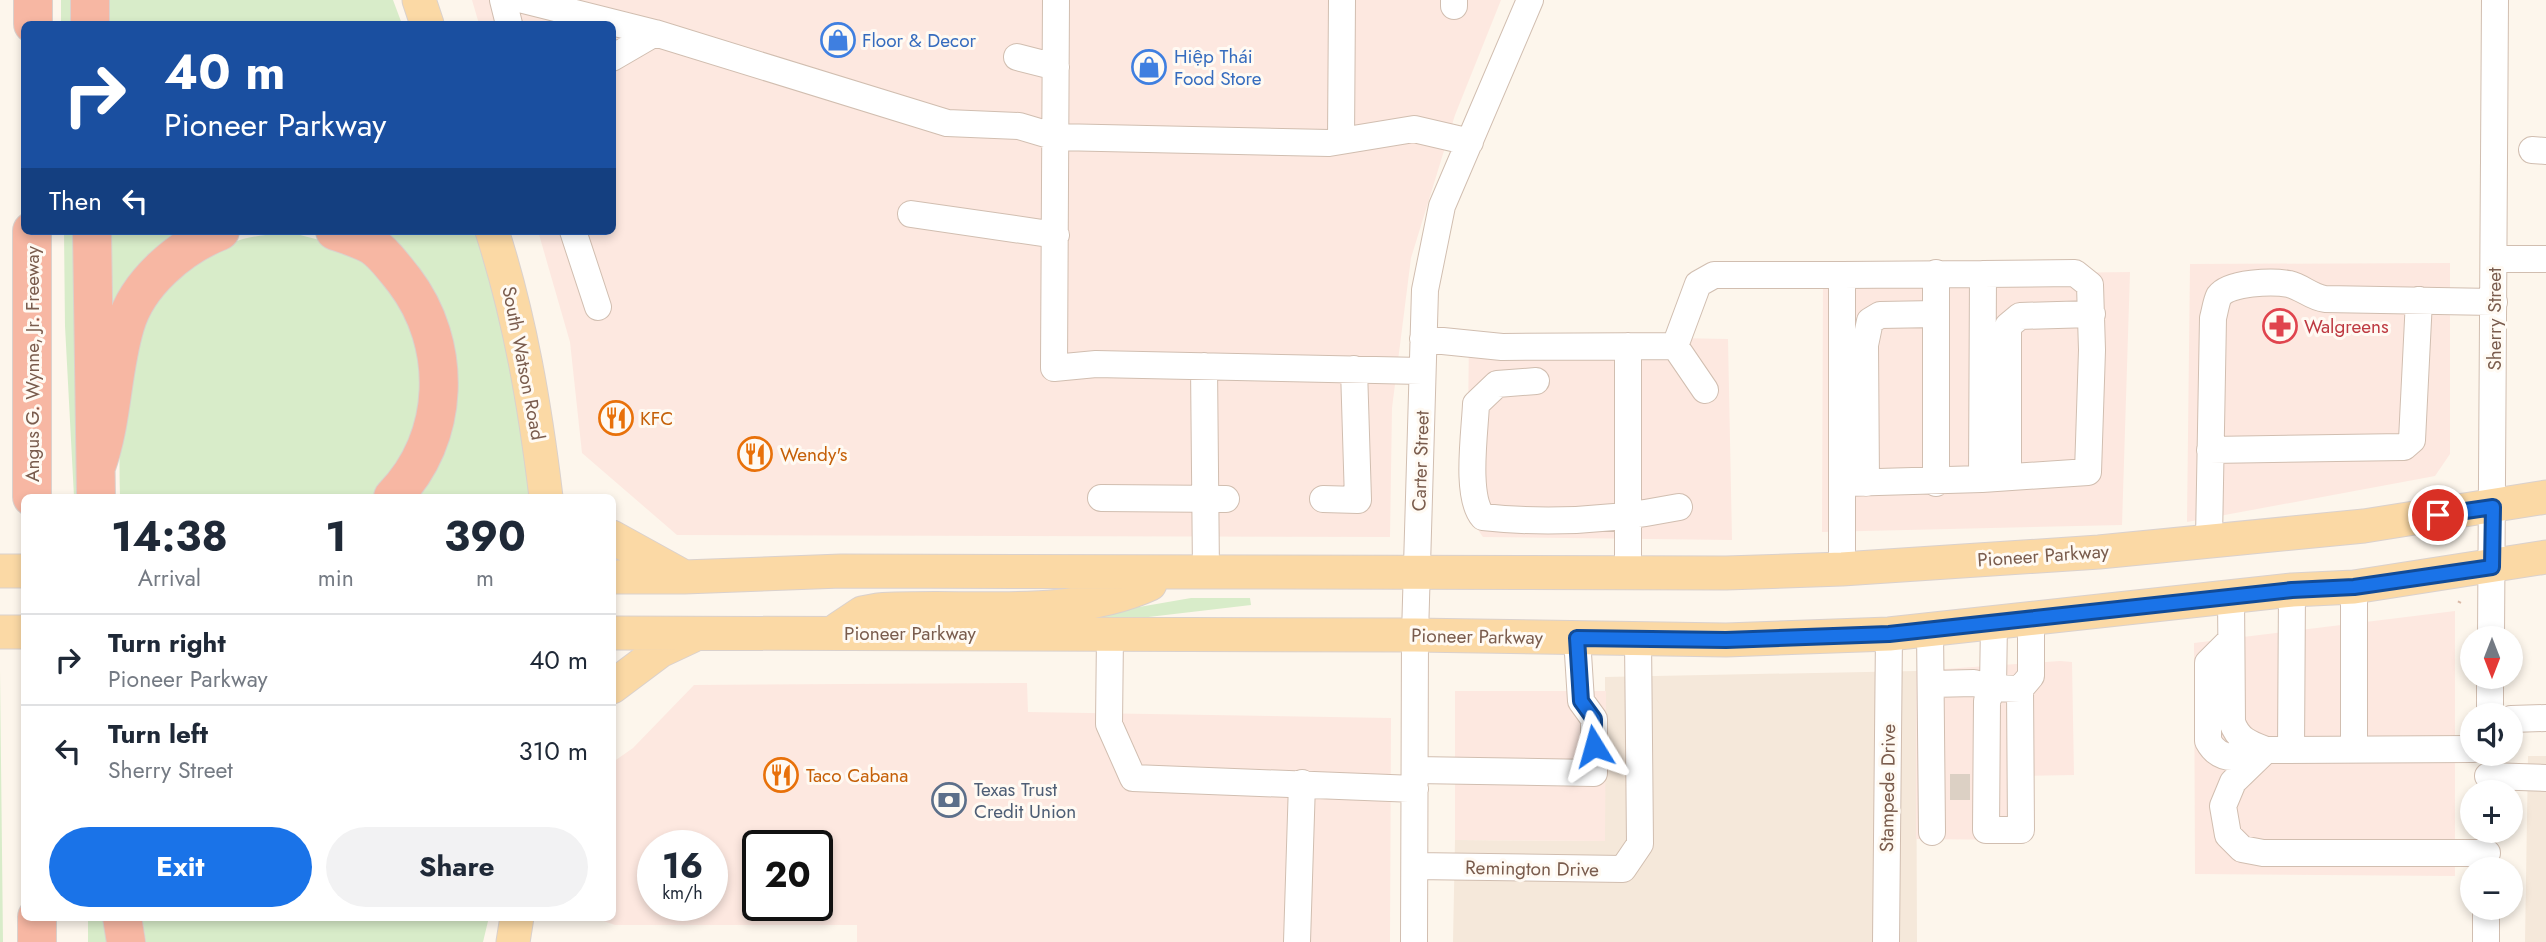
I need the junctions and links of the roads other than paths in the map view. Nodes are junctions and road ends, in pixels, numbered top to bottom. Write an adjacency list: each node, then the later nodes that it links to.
1 (33, 0): 10 (highway)
2 (90, 0): 11 (highway)
3 (419, 0): 12 (main road)
4 (503, 0): 13 (street)
5 (523, 0): 14 (street)
6 (1056, 0): 19 (street)
7 (1342, 0): 21 (street)
8 (1530, 0): 22 (street, Carter Street)
9 (2495, 0): 31 (street, Sherry Street)
10 (33, 21)
11 (90, 21)
12 (426, 21)
13 (508, 21)
14 (607, 21)
15 (616, 23): 16 (street)
16 (655, 33): 17 (street); 20 (street)
17 (616, 56)
18 (1017, 57): 19 (street)
19 (1056, 67): 20 (street)
20 (1056, 137): 21 (street); 30 (street)
21 (1341, 140): 22 (street)
22 (1470, 142): 41 (street, Carter Street)
23 (911, 214): 30 (street)
24 (32, 235): 56 (highway, Angus G. Wynne, Jr. Freeway)
25 (92, 235): 53 (highway)
26 (212, 235): 53 (highway)
27 (345, 235): 57 (highway)
28 (493, 235): 49 (main road, South Watson Road)
29 (574, 235): 38 (street)
30 (1056, 235): 44 (street)
31 (2495, 259): 32 (street); 37 (street, Sherry Street)
32 (2546, 259)
33 (1936, 273): 34 (street); 35 (street); 39 (street)
34 (1983, 274): 40 (street); 52 (street)
35 (1842, 275): 43 (street); 55 (street)
36 (2419, 300): 37 (street); 50 (street); 50 (street)
37 (2494, 302): 65 (street, Sherry Street)
38 (597, 307)
39 (1936, 314): 54 (street); 55 (street)
40 (2092, 314): 51 (street); 51 (street)
41 (1423, 340): 42 (street); 46 (street, Carter Street)
42 (1628, 346): 43 (street); 66 (street)
43 (1675, 346): 48 (street)
44 (1204, 366): 45 (street); 62 (street)
45 (1354, 369): 46 (street); 63 (street)
46 (1422, 371): 76 (street, Carter Street)
47 (1536, 380): 66 (street)
48 (1705, 390)
49 (537, 421): 58 (main road, South Watson Road); 59 (main road)
50 (2210, 450): 68 (street)
51 (2008, 477): 52 (street)
52 (1982, 479): 54 (street)
53 (96, 482)
54 (1936, 482): 55 (street)
55 (1855, 483): 71 (street)
56 (32, 494)
57 (396, 494)
58 (546, 494)
59 (571, 494)
60 (2546, 497): 65 (main road, Pioneer Parkway)
61 (1101, 498): 62 (street)
62 (1215, 499): 75 (street)
63 (1323, 499)
64 (1679, 507): 66 (street)
65 (2493, 507): 68 (main road, Pioneer Parkway); 70 (street, Sherry Street)
66 (1628, 517): 77 (street)
67 (616, 539): 79 (main road)
68 (2209, 539): 71 (main road, Pioneer Parkway)
69 (2546, 557): 70 (main road, Pioneer Parkway)
70 (2492, 567): 80 (main road, Pioneer Parkway); 85 (street, Sherry Street)
71 (1842, 569): 77 (main road, Pioneer Parkway)
72 (0, 571): 73 (main road)
73 (21, 571)
74 (1167, 573): 75 (main road, Pioneer Parkway); 79 (main road, Pioneer Parkway); 90 (main road)
75 (1206, 573): 76 (main road, Pioneer Parkway)
76 (1417, 573): 77 (main road, Pioneer Parkway); 94 (street, Carter Street)
77 (1628, 573)
78 (616, 577): 79 (main road, Pioneer Parkway)
79 (684, 577)
80 (2354, 587): 81 (main road, Pioneer Parkway); 107 (street)
81 (2292, 590): 82 (main road, Pioneer Parkway); 106 (street)
82 (2231, 596): 83 (main road, Pioneer Parkway); 106 (street)
83 (2031, 618): 84 (main road, Pioneer Parkway); 100 (street)
84 (1994, 622): 86 (main road, Pioneer Parkway); 99 (street)
85 (2491, 626)
86 (1930, 629): 92 (main road, Pioneer Parkway); 98 (street)
87 (0, 632): 88 (main road)
88 (21, 632)
89 (616, 633): 91 (main road, Pioneer Parkway)
90 (833, 633): 91 (main road, Pioneer Parkway); 93 (main road, Pioneer Parkway)
91 (698, 634): 97 (main road)
92 (1889, 634): 96 (main road, Pioneer Parkway); 125 (street, Stampede Drive)
93 (1110, 635): 94 (main road, Pioneer Parkway); 111 (street)
94 (1415, 635): 95 (main road, Pioneer Parkway); 110 (street, Carter Street)
95 (1577, 638): 96 (main road, Pioneer Parkway); 110 (street)
96 (1638, 639): 115 (street, Remington Drive)
97 (616, 684)
98 (1931, 684): 99 (street); 112 (street)
99 (1993, 688): 100 (street); 103 (street)
100 (2020, 688): 104 (street)
101 (2546, 718): 102 (street)
102 (2523, 719)
103 (1986, 726): 104 (street); 112 (street)
104 (2021, 726): 112 (street)
105 (2460, 749): 107 (street)
106 (2279, 750): 107 (street); 114 (street)
107 (2354, 750)
108 (2488, 774): 109 (street)
109 (2546, 778)
110 (1415, 779): 111 (street); 115 (street, Carter Street)
111 (1302, 783): 123 (street)
112 (1982, 786): 113 (street)
113 (1933, 832)
114 (2487, 851)
115 (1415, 866): 124 (street, Carter Street)
116 (2486, 920): 126 (street)
117 (37, 921): 120 (highway)
118 (123, 921): 121 (highway)
119 (516, 921): 122 (main road)
120 (37, 942)
121 (126, 942)
122 (513, 942)
123 (1297, 942)
124 (1414, 942)
125 (1886, 942)
126 (2486, 942)

